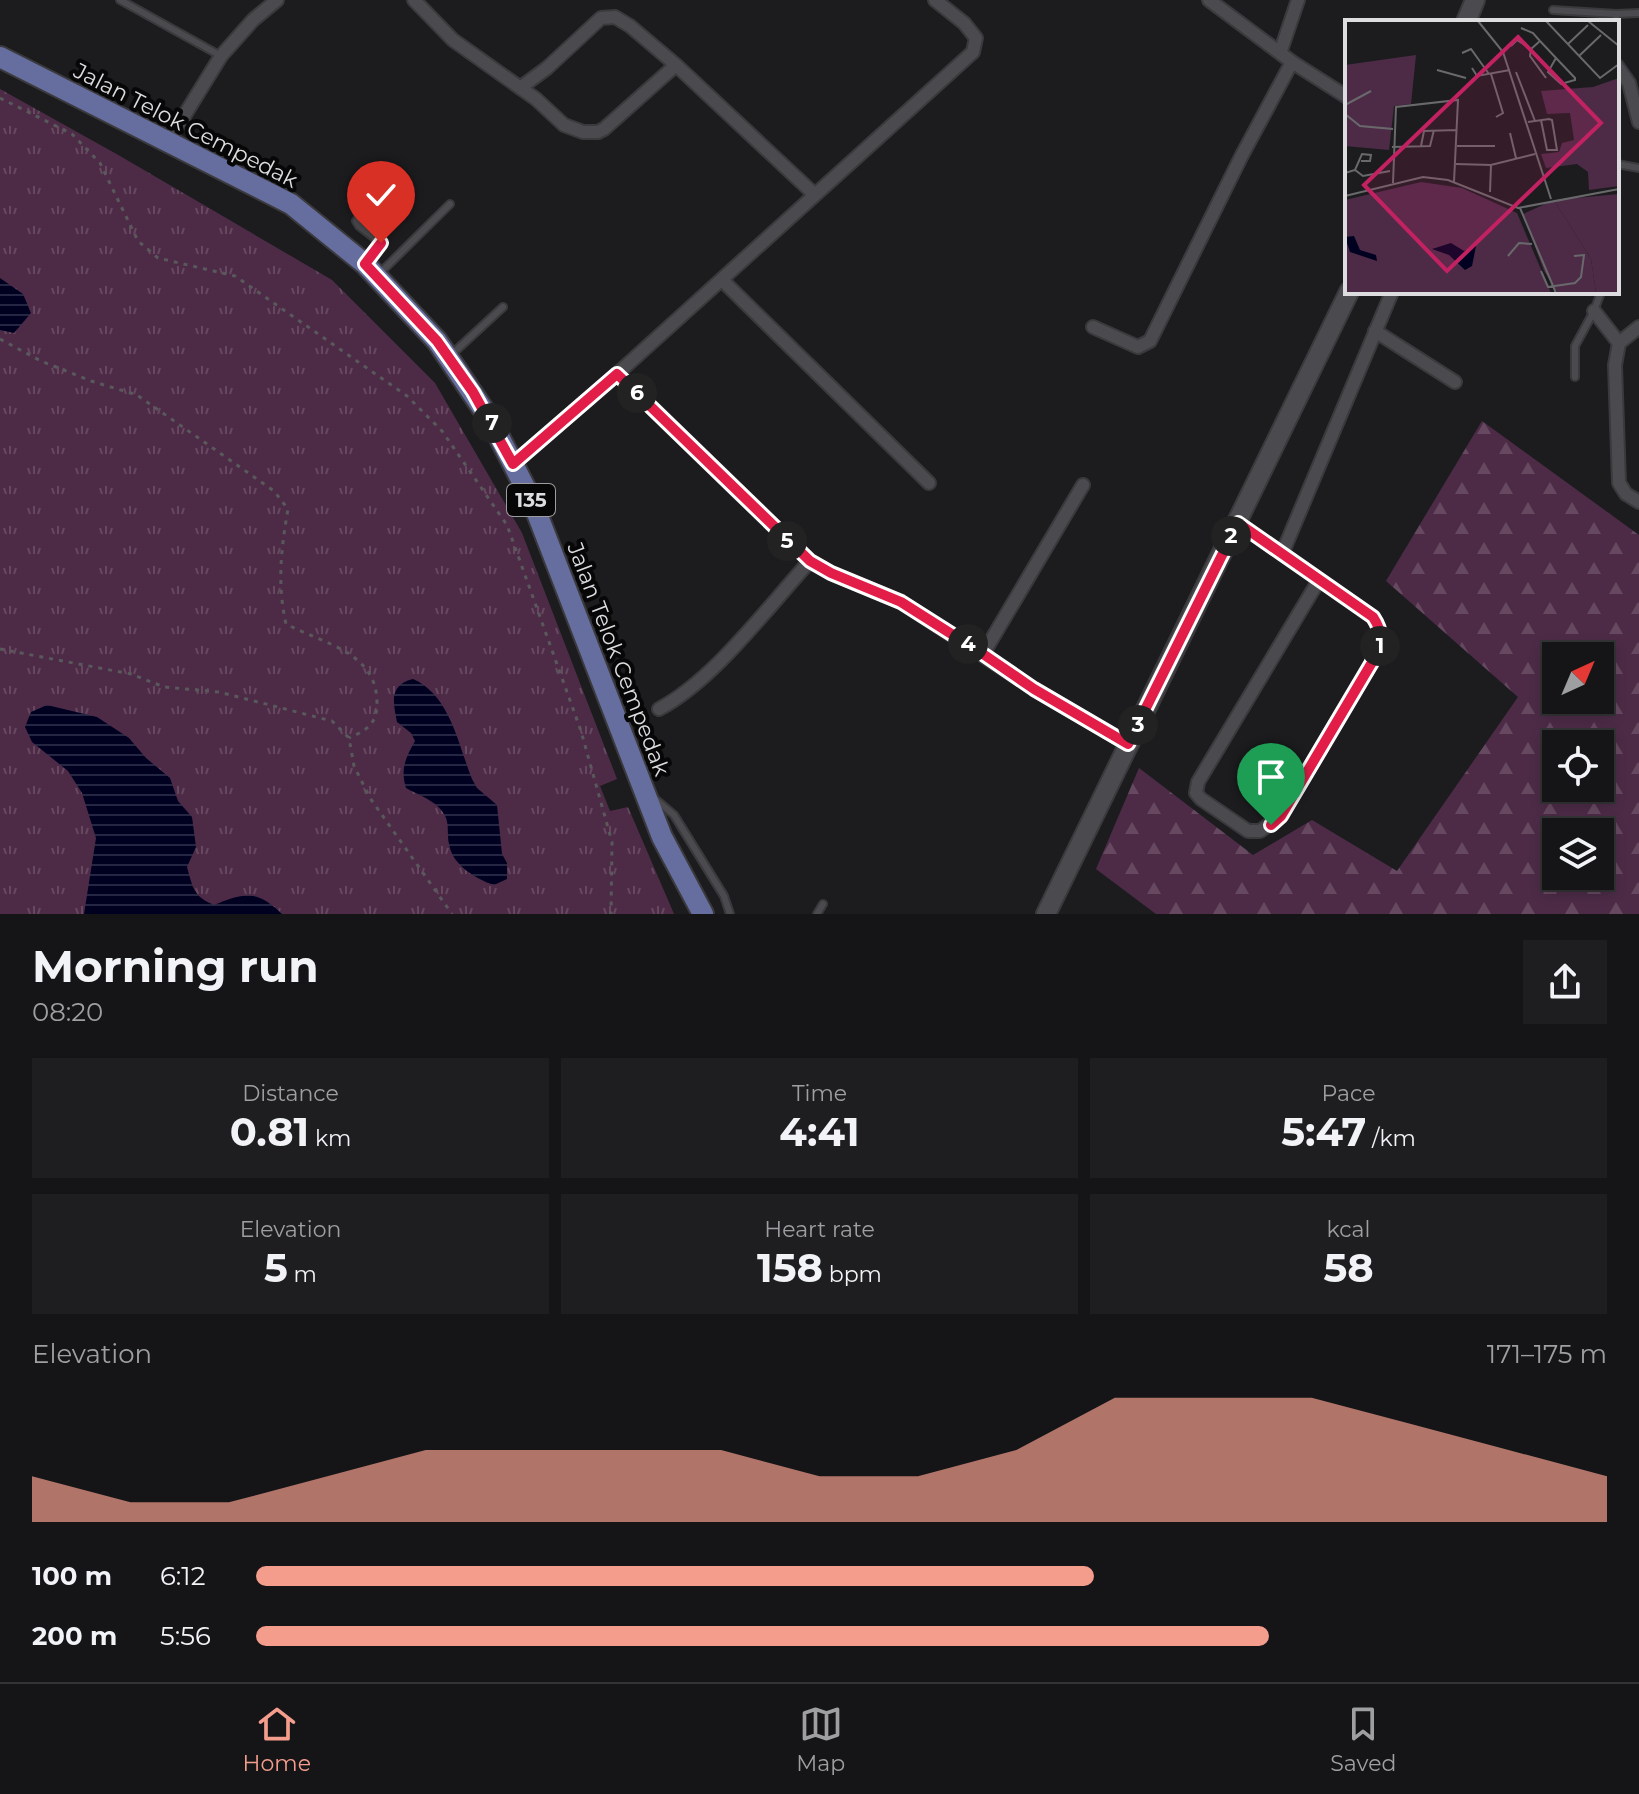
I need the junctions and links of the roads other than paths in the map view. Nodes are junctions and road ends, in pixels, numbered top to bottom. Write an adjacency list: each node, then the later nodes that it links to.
1 (120, 0): 13 (lane)
2 (277, 0): 13 (street)
3 (414, 0): 18 (street)
4 (935, 0): 24 (street)
5 (1209, 0): 12 (street)
6 (1298, 0): 12 (street)
7 (1475, 0): 11 (main road)
8 (1553, 10): 10 (lane)
9 (1639, 13): 10 (lane)
10 (1616, 18)
11 (1467, 20)
12 (1280, 53): 15 (street)
13 (221, 56): 21 (street)
14 (0, 57): 21 (main road, Jalan Telok Cempedak / 135)
15 (1292, 62): 19 (street); 34 (street)
16 (676, 65): 18 (street); 18 (street); 24 (street)
17 (1619, 69): 20 (street)
18 (520, 88)
19 (1345, 96)
20 (1639, 122)
21 (168, 142): 27 (main road, Jalan Telok Cempedak / 135)
22 (1619, 164): 23 (lane)
23 (1639, 168)
24 (814, 194): 28 (street)
25 (450, 204): 27 (lane)
26 (359, 216): 27 (lane)
27 (371, 270): 38 (main road, Jalan Telok Cempedak / 135)
28 (722, 280): 39 (street); 43 (street)
29 (1348, 294): 46 (main road)
30 (1391, 294): 36 (street)
31 (1600, 294): 33 (lane)
32 (503, 307): 38 (lane)
33 (1594, 311): 37 (street); 40 (lane)
34 (1093, 327)
35 (1639, 327): 37 (street)
36 (1375, 331): 41 (street); 47 (street)
37 (1619, 343): 45 (street)
38 (449, 358): 42 (main road, Jalan Telok Cempedak / 135)
39 (617, 374): 42 (street); 48 (street)
40 (1575, 377)
41 (1455, 382)
42 (513, 464): 53 (main road, Jalan Telok Cempedak / 135)
43 (929, 483)
44 (1083, 485): 50 (street)
45 (1639, 502)
46 (1238, 523): 47 (street); 52 (main road)
47 (1282, 554): 49 (street)
48 (810, 561): 50 (street); 51 (street)
49 (1319, 580): 49 (street)
50 (983, 654): 52 (street)
51 (659, 709)
52 (1128, 744): 58 (main road)
53 (645, 792): 55 (main road, Jalan Telok Cempedak / 135); 56 (lane)
54 (823, 904): 57 (lane)
55 (701, 914)
56 (730, 914)
57 (817, 914)
58 (1046, 914)

